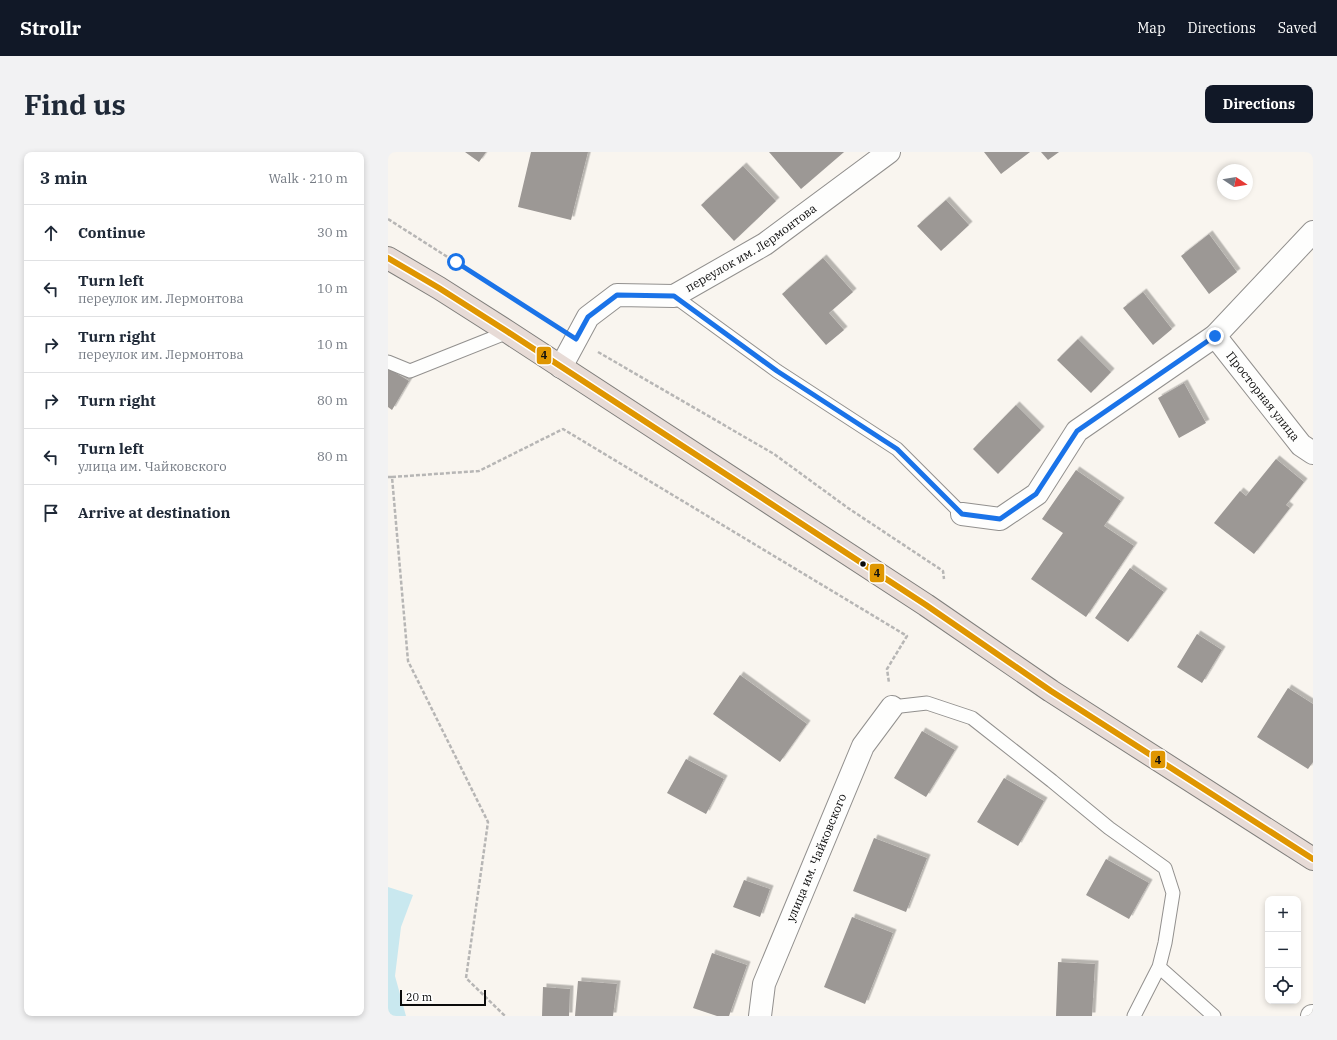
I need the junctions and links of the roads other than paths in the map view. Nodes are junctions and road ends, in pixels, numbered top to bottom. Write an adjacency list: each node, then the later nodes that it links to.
1 (889, 152): 4 (street, переулок им. Лермонтова)
2 (1313, 232): 6 (street)
3 (388, 258): 5 (highway)
4 (674, 296): 8 (street, переулок им. Лермонтова); 10 (lane)
5 (508, 332): 7 (lane); 8 (highway)
6 (1215, 336): 9 (street, Просторная улица); 10 (street)
7 (388, 362)
8 (561, 367): 12 (highway)
9 (1313, 453)
10 (962, 514)
11 (892, 707): 13 (lane); 14 (street, улица им. Чайковского)
12 (1313, 859)
13 (1159, 967): 15 (lane); 16 (lane)
14 (760, 1016)
15 (1134, 1016)
16 (1214, 1016)

